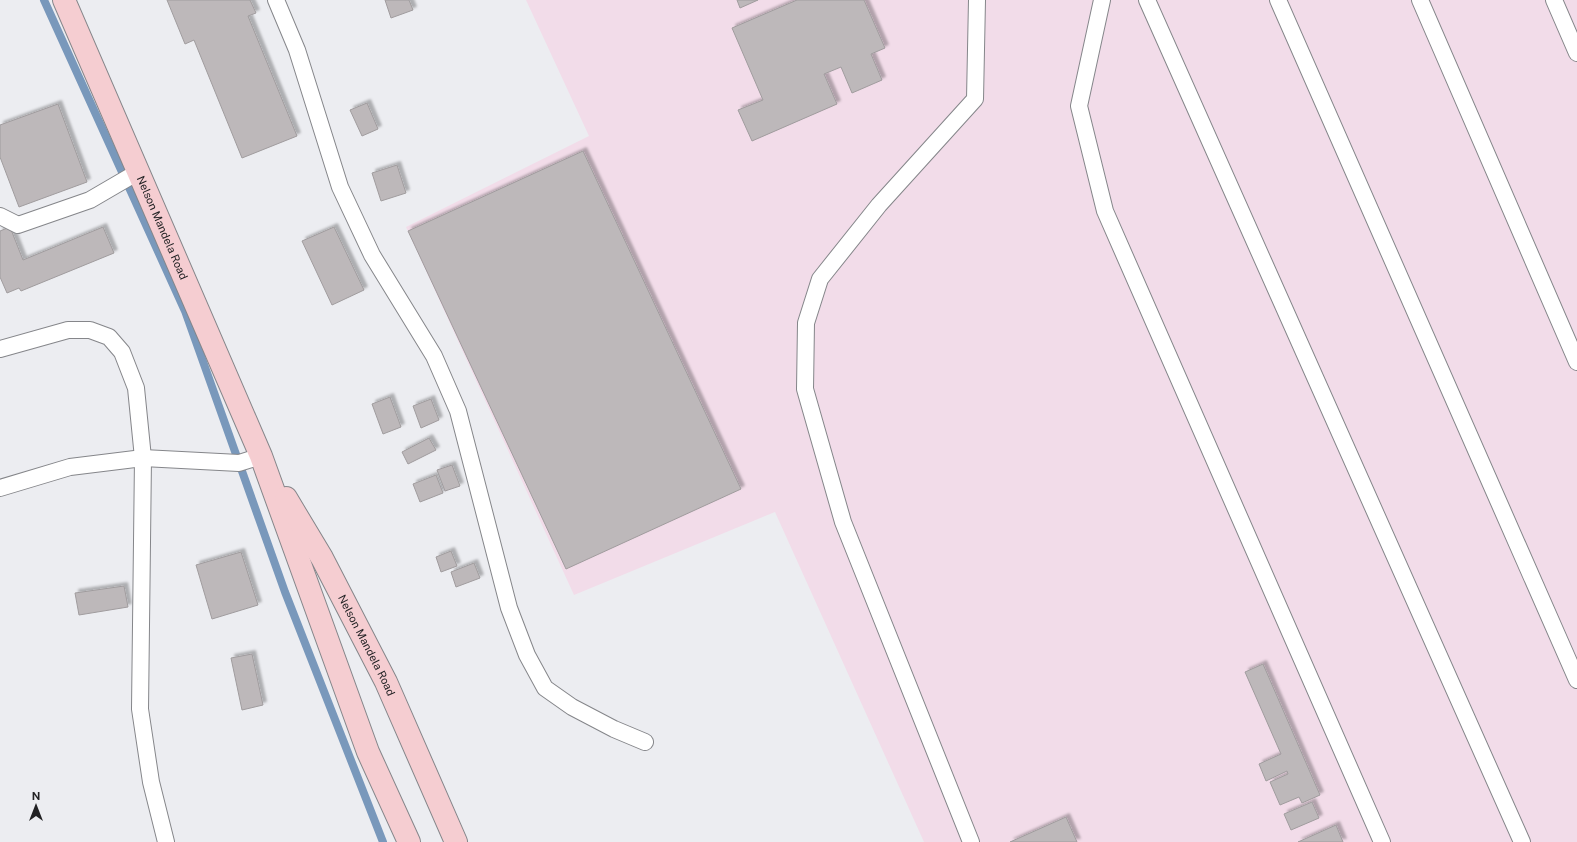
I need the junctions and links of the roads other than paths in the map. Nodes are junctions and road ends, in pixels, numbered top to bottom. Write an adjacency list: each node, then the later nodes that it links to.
1 (64, 0): 10 (main road, Nelson Mandela Road)
2 (276, 0): 18 (lane)
3 (977, 0): 22 (lane)
4 (1102, 0): 23 (lane)
5 (1147, 0): 24 (lane)
6 (1278, 0): 17 (lane)
7 (1420, 0): 13 (lane)
8 (1554, 0): 9 (lane)
9 (1577, 53)
10 (138, 172): 11 (lane); 14 (main road, Nelson Mandela Road)
11 (0, 216)
12 (0, 349): 15 (lane)
13 (1577, 362)
14 (261, 456): 15 (lane); 20 (main road, Nelson Mandela Road); 21 (main road, Nelson Mandela Road)
15 (143, 458): 16 (lane); 19 (lane)
16 (0, 488)
17 (1577, 680)
18 (645, 742)
19 (166, 842)
20 (409, 842)
21 (456, 842)
22 (972, 842)
23 (1382, 842)
24 (1522, 842)

